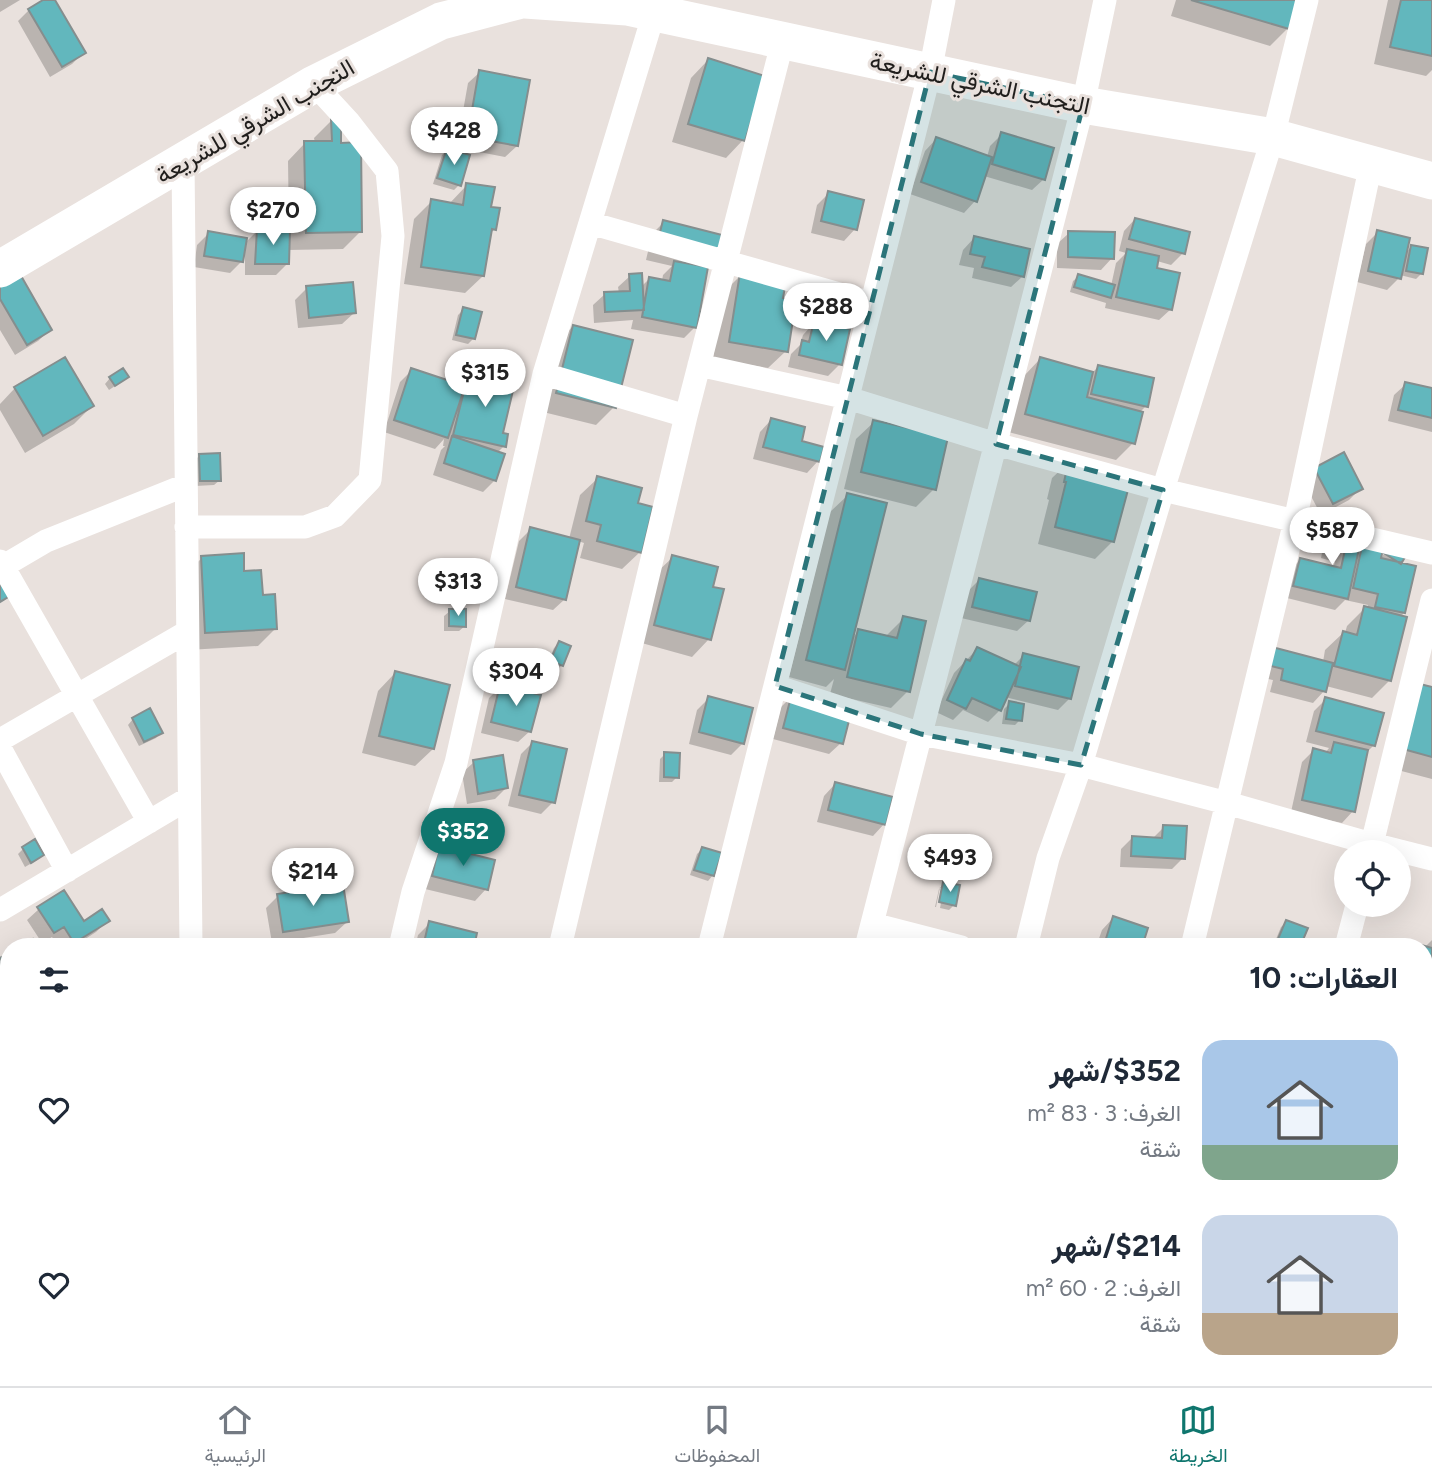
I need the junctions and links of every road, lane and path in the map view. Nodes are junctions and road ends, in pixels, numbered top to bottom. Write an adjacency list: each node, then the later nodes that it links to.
1 (523, 0): 5 (main road, التجنب الشرقي للشريعة); 8 (main road, التجنب الشرقي للشريعة)
2 (944, 0): 7 (street)
3 (1105, 0): 9 (street)
4 (1307, 0): 10 (street)
5 (654, 13): 6 (main road, التجنب الشرقي للشريعة); 14 (street)
6 (783, 40): 7 (main road, التجنب الشرقي للشريعة); 15 (street)
7 (930, 72): 9 (main road, التجنب الشرقي للشريعة); 17 (street)
8 (314, 84): 11 (main road, التجنب الشرقي للشريعة); 26 (street)
9 (1083, 105): 10 (main road, التجنب الشرقي للشريعة); 22 (street)
10 (1273, 137): 12 (main road, التجنب الشرقي للشريعة); 24 (street)
11 (183, 161): 16 (main road, التجنب الشرقي للشريعة); 23 (street)
12 (1371, 164): 13 (main road, التجنب الشرقي للشريعة); 25 (street)
13 (1432, 181)
14 (590, 222): 15 (street); 19 (street)
15 (726, 261): 17 (street); 18 (street)
16 (0, 269)
17 (872, 303): 20 (street)
18 (699, 365): 20 (street); 21 (street)
19 (544, 374): 21 (street); 49 (street)
20 (848, 398): 22 (street); 31 (street)
21 (686, 416): 50 (street)
22 (996, 444): 24 (street); 33 (street)
23 (186, 485): 26 (street); 28 (street)
24 (1163, 490): 25 (street); 36 (street)
25 (1295, 521): 27 (street); 38 (street)
26 (186, 527): 30 (street)
27 (1432, 553)
28 (1, 565): 32 (street)
29 (1432, 600): 41 (street)
30 (187, 632): 32 (street); 37 (street)
31 (775, 686): 33 (street); 51 (street)
32 (77, 696): 34 (street); 39 (street)
33 (921, 734): 36 (street); 47 (street)
34 (0, 740)
35 (0, 748): 44 (street)
36 (1082, 765): 38 (street); 54 (street)
37 (189, 798): 39 (street); 48 (street)
38 (1227, 803): 40 (street); 55 (street)
39 (149, 822): 44 (street)
40 (1345, 840)
41 (1373, 840)
42 (1411, 855): 43 (street)
43 (1432, 859)
44 (67, 871): 45 (street)
45 (0, 910)
46 (1354, 917): 56 (street)
47 (872, 924): 52 (street); 53 (street)
48 (191, 938)
49 (402, 938)
50 (563, 938)
51 (711, 938)
52 (868, 938)
53 (926, 938)
54 (1028, 938)
55 (1194, 938)
56 (1348, 938)

